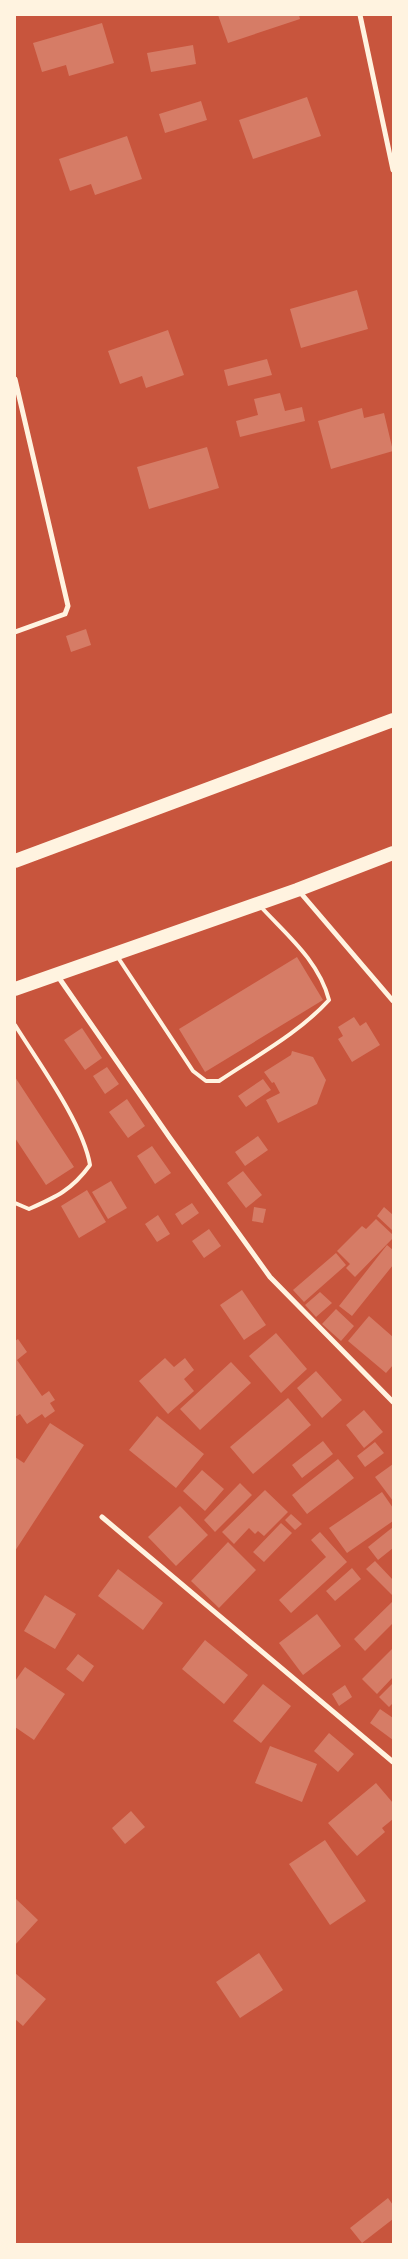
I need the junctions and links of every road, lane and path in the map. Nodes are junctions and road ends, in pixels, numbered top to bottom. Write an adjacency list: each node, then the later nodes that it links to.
1 (360, 15): 2 (street)
2 (393, 170)
3 (15, 379): 4 (street)
4 (15, 632)
5 (393, 720): 7 (highway)
6 (393, 853): 8 (highway)
7 (15, 861)
8 (297, 890): 9 (highway); 13 (street)
9 (258, 904): 10 (highway); 10 (lane)
10 (115, 954): 11 (highway)
11 (56, 974): 12 (highway); 16 (street)
12 (15, 989)
13 (393, 1001)
14 (15, 1025): 15 (lane)
15 (15, 1203)
16 (393, 1402)
17 (102, 1517): 18 (street)
18 (393, 1762)

